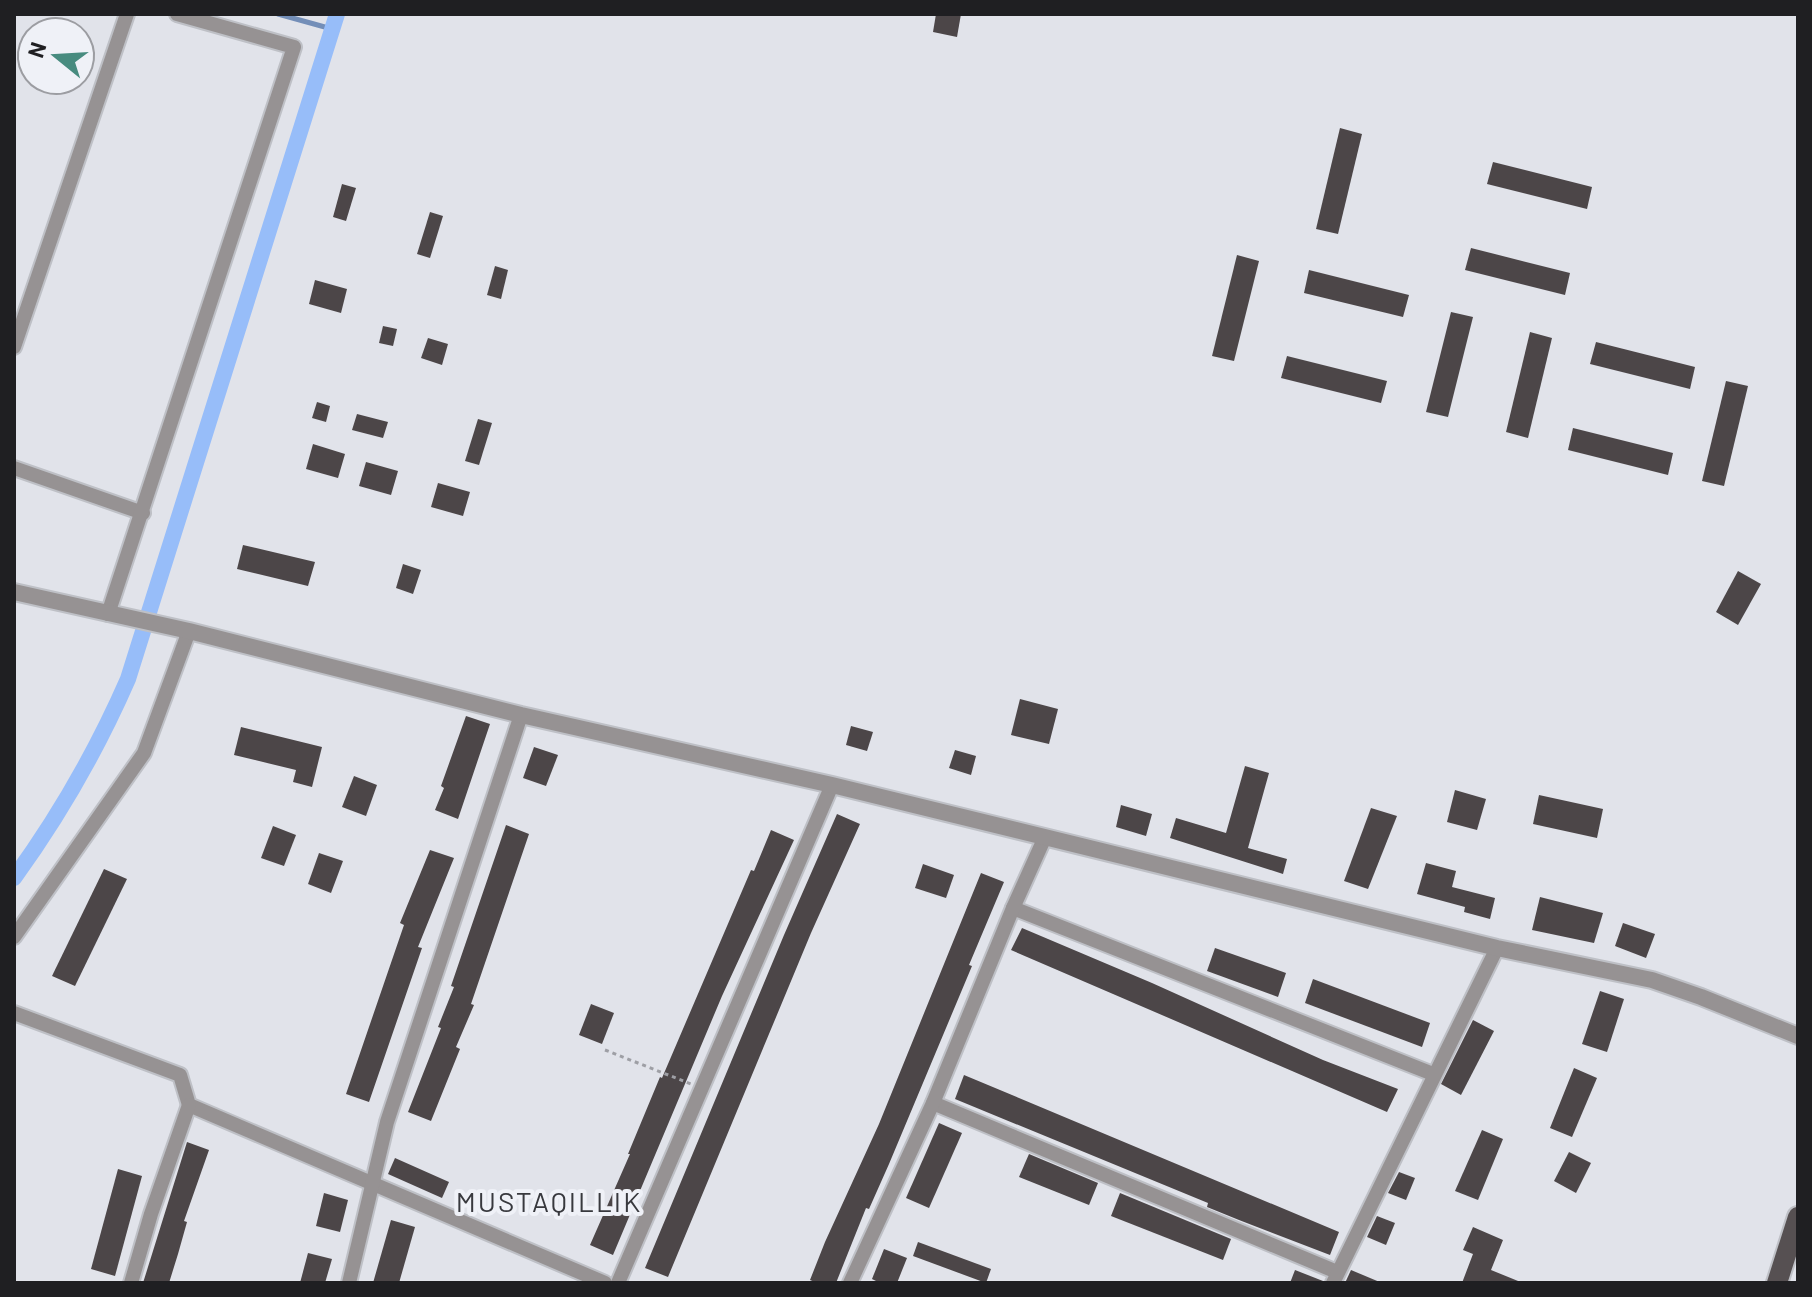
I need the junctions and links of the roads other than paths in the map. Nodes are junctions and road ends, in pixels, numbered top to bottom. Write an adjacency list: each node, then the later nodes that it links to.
1 (127, 14): 3 (street)
2 (177, 14): 5 (street)
3 (14, 347)
4 (14, 468): 5 (street)
5 (143, 513): 7 (street)
6 (14, 592): 7 (street)
7 (108, 614): 8 (street)
8 (181, 630): 9 (street); 13 (street)
9 (521, 715): 10 (street); 20 (street)
10 (832, 785): 11 (street); 26 (street)
11 (1045, 837): 12 (street); 14 (street)
12 (1013, 908): 17 (street); 18 (street)
13 (14, 937)
14 (1497, 948): 16 (street); 17 (street)
15 (14, 1013): 19 (street)
16 (1798, 1036)
17 (1433, 1074): 22 (street)
18 (933, 1103): 22 (street); 27 (street)
19 (189, 1105): 20 (street); 23 (street)
20 (372, 1185): 24 (street); 25 (street)
21 (1798, 1217): 28 (main road)
22 (1335, 1278)
23 (131, 1283)
24 (349, 1283)
25 (605, 1283)
26 (618, 1283)
27 (850, 1283)
28 (1777, 1283)

